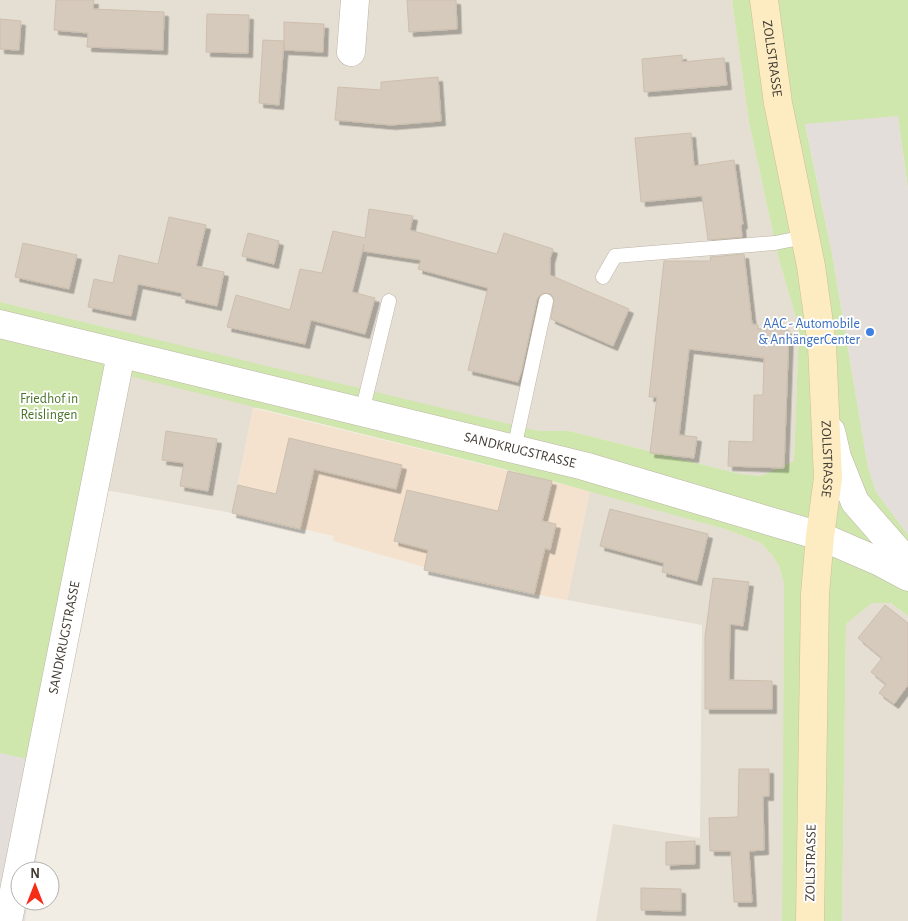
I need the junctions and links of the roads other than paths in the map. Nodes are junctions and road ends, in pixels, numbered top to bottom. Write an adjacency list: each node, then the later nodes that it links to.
1 (355, 0): 3 (street)
2 (764, 0): 4 (main road, ZOLLSTRASSE)
3 (351, 52)
4 (805, 237): 5 (lane); 10 (main road, ZOLLSTRASSE)
5 (603, 277)
6 (389, 301): 11 (lane)
7 (546, 301): 12 (lane)
8 (0, 324): 9 (street, SANDKRUGSTRASSE)
9 (121, 354): 11 (street, SANDKRUGSTRASSE); 16 (street, SANDKRUGSTRASSE)
10 (824, 399): 13 (main road, ZOLLSTRASSE); 14 (street)
11 (362, 412): 12 (street, SANDKRUGSTRASSE)
12 (514, 449): 13 (street, SANDKRUGSTRASSE)
13 (820, 536): 15 (street, SANDKRUGSTRASSE); 17 (main road, ZOLLSTRASSE)
14 (908, 559)
15 (908, 577)
16 (8, 921)
17 (810, 921)

